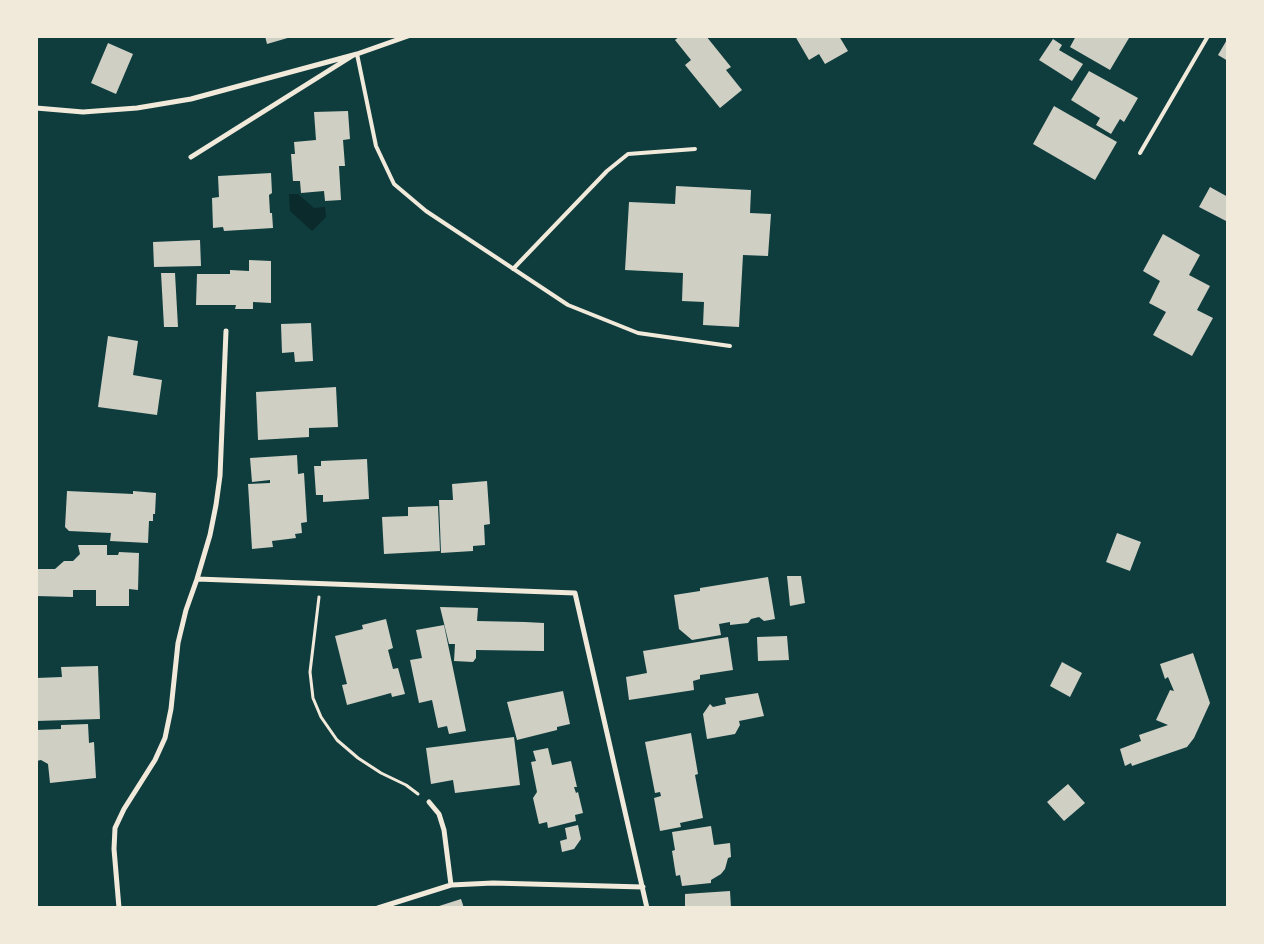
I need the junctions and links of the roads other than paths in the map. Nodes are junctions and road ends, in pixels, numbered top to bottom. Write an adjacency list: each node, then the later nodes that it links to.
1 (408, 36): 3 (street)
2 (1208, 36): 6 (lane)
3 (357, 54): 4 (street); 7 (street); 8 (lane)
4 (36, 108)
5 (695, 149): 8 (lane)
6 (1140, 153)
7 (191, 157)
8 (513, 270): 10 (lane)
9 (226, 330): 11 (street)
10 (730, 346)
11 (197, 579): 14 (street); 15 (street)
12 (429, 802): 13 (street)
13 (451, 885): 14 (street); 16 (street)
14 (643, 887): 17 (street)
15 (119, 908)
16 (378, 908)
17 (647, 908)

